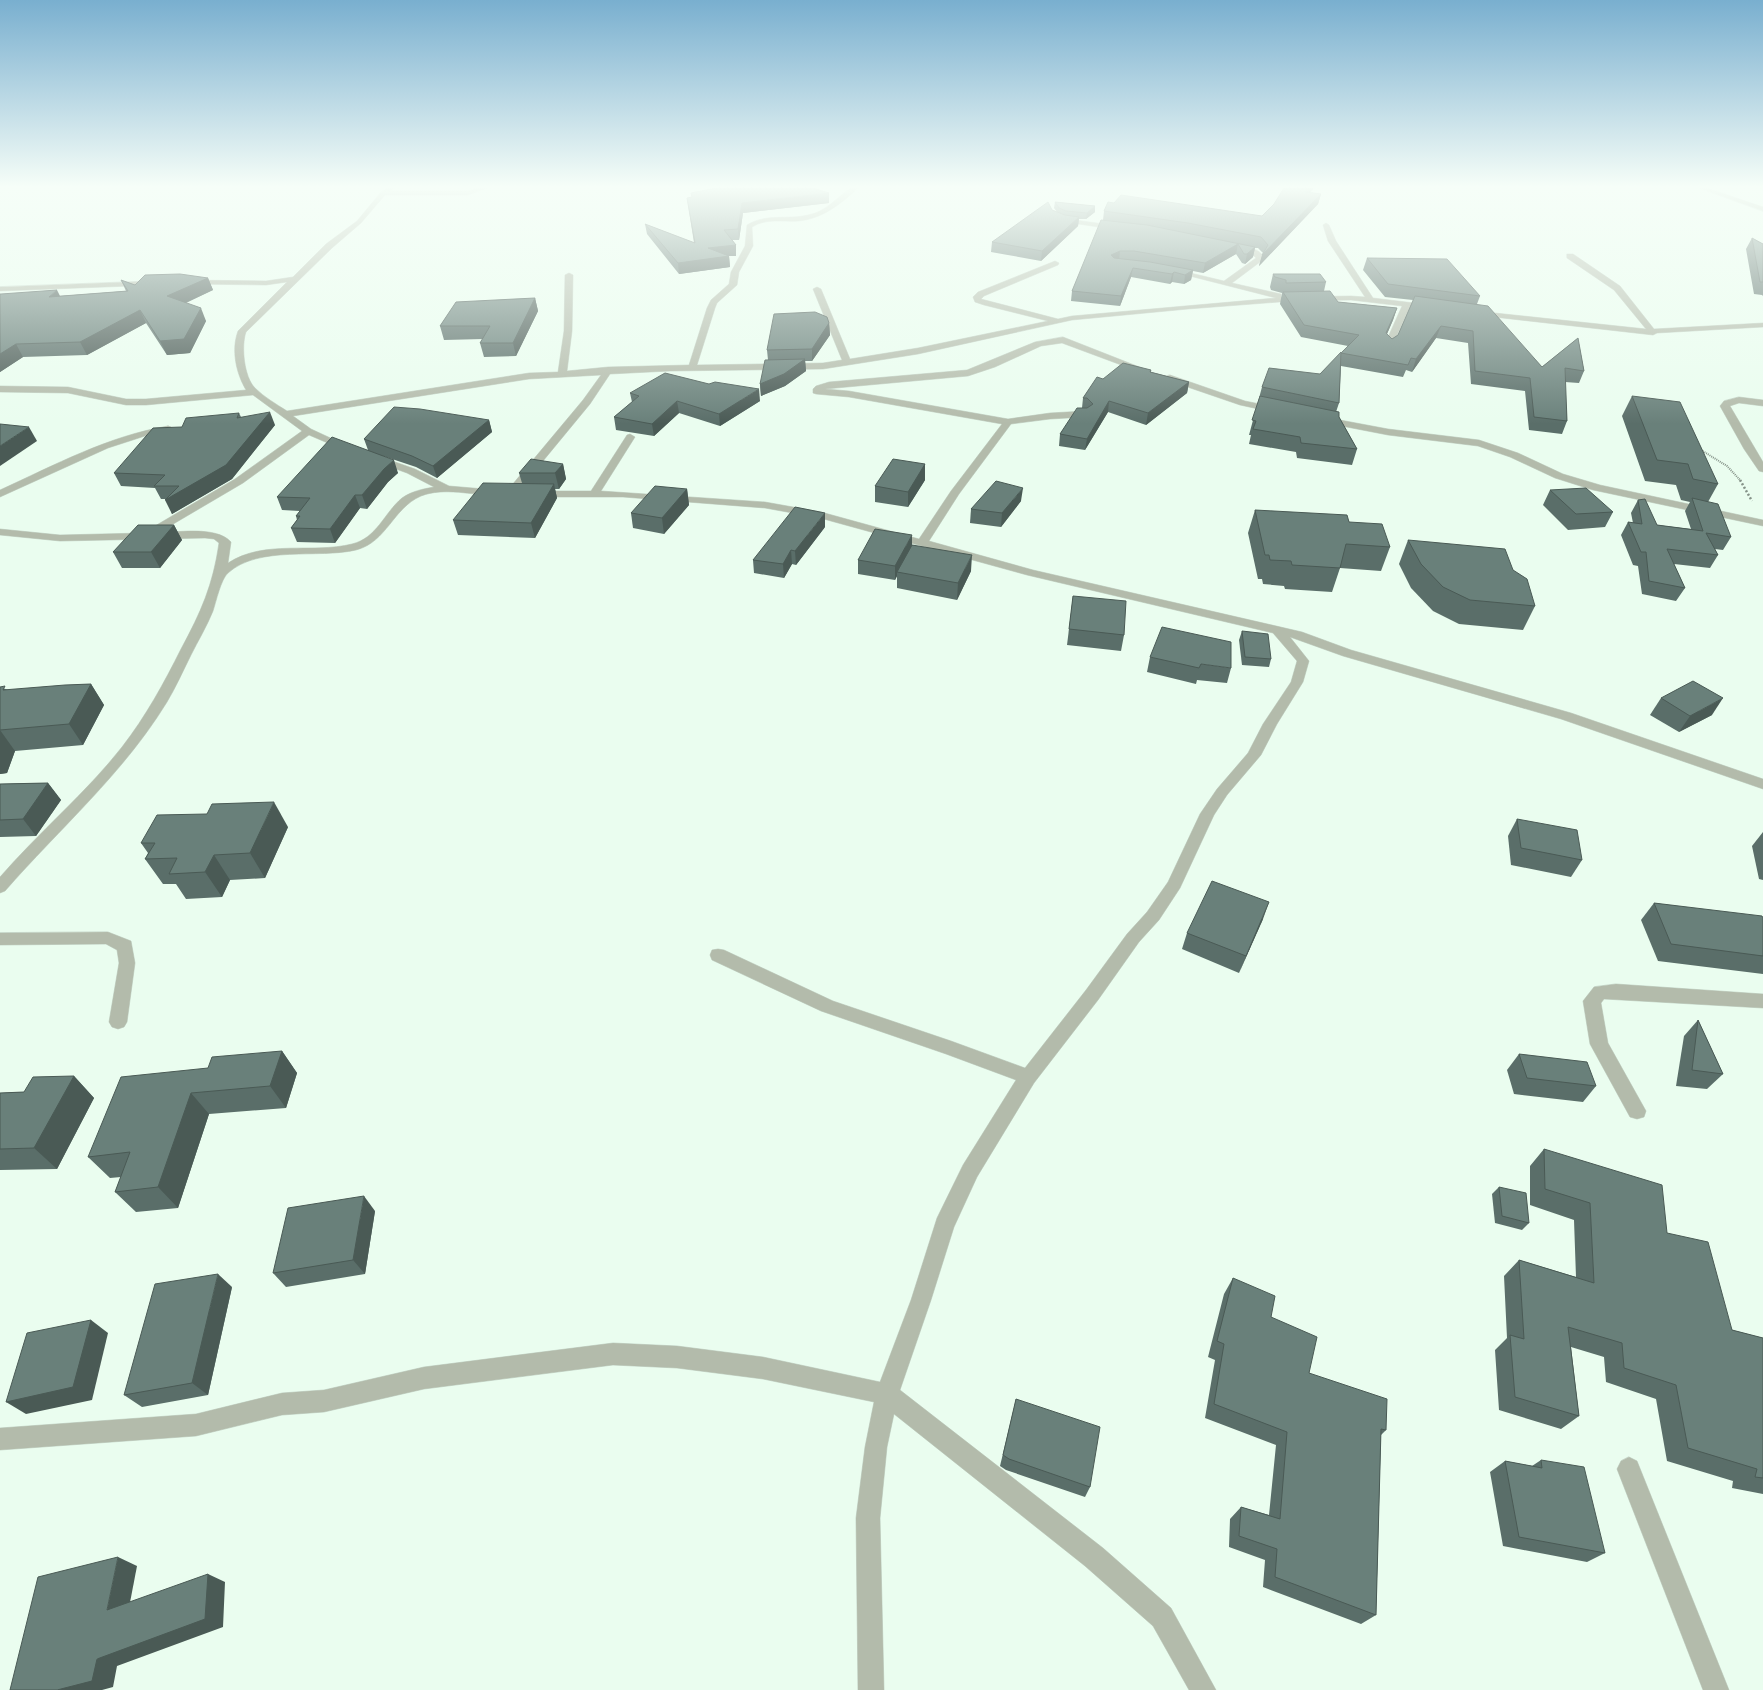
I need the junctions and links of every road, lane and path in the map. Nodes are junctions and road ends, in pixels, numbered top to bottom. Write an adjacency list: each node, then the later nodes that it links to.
1 (309, 267): 9 (street)
2 (738, 267): 29 (street)
3 (1046, 267): 24 (street)
4 (1250, 267): 13 (street)
5 (1349, 267): 20 (street)
6 (1586, 267): 26 (street)
7 (1167, 270): 13 (street)
8 (568, 275): 31 (street)
9 (296, 279): 12 (street); 17 (street)
10 (182, 282): 12 (street)
11 (163, 283): 15 (street)
12 (266, 283): 17 (street)
13 (1226, 283): 19 (street)
14 (0, 289): 15 (street)
15 (26, 289): 18 (street)
16 (817, 289): 28 (street)
17 (280, 294): 33 (street)
18 (14, 297)
19 (1292, 299): 20 (street); 24 (street)
20 (1370, 299): 21 (street)
21 (1407, 304): 22 (street); 27 (street)
22 (1436, 308)
23 (1464, 311): 26 (street)
24 (1058, 321): 28 (street)
25 (1763, 325): 26 (street)
26 (1653, 333)
27 (1388, 346)
28 (847, 362): 29 (street)
29 (692, 368): 30 (street)
30 (608, 370): 31 (street); 49 (street)
31 (562, 374): 37 (street)
32 (0, 389): 33 (street)
33 (254, 392): 37 (street)
34 (1763, 402): 47 (street)
35 (1292, 413): 40 (street)
36 (1085, 414): 40 (street)
37 (287, 415): 38 (street); 42 (street)
38 (269, 418)
39 (1318, 419): 53 (street)
40 (1008, 422): 56 (street)
41 (183, 428): 50 (street)
42 (308, 431): 45 (street); 55 (street)
43 (630, 437): 51 (street)
44 (1697, 447): 52 (path)
45 (354, 450)
46 (370, 456): 48 (street)
47 (1763, 469)
48 (445, 488): 49 (street); 57 (street)
49 (510, 493): 51 (street)
50 (0, 494)
51 (594, 494): 56 (street)
52 (1756, 504)
53 (1763, 523)
54 (0, 532): 55 (street)
55 (146, 536): 57 (street)
56 (922, 543): 58 (street)
57 (222, 572): 60 (street)
58 (1277, 630): 59 (street); 65 (street)
59 (1763, 784)
60 (0, 887)
61 (0, 939): 64 (street)
62 (718, 955): 65 (street)
63 (1763, 1001): 66 (street)
64 (118, 1022)
65 (1028, 1077): 67 (street)
66 (1637, 1111)
67 (887, 1394): 68 (street); 70 (street); 71 (street)
68 (0, 1440)
69 (1629, 1469): 72 (street)
70 (871, 1690)
71 (1203, 1690)
72 (1716, 1690)

